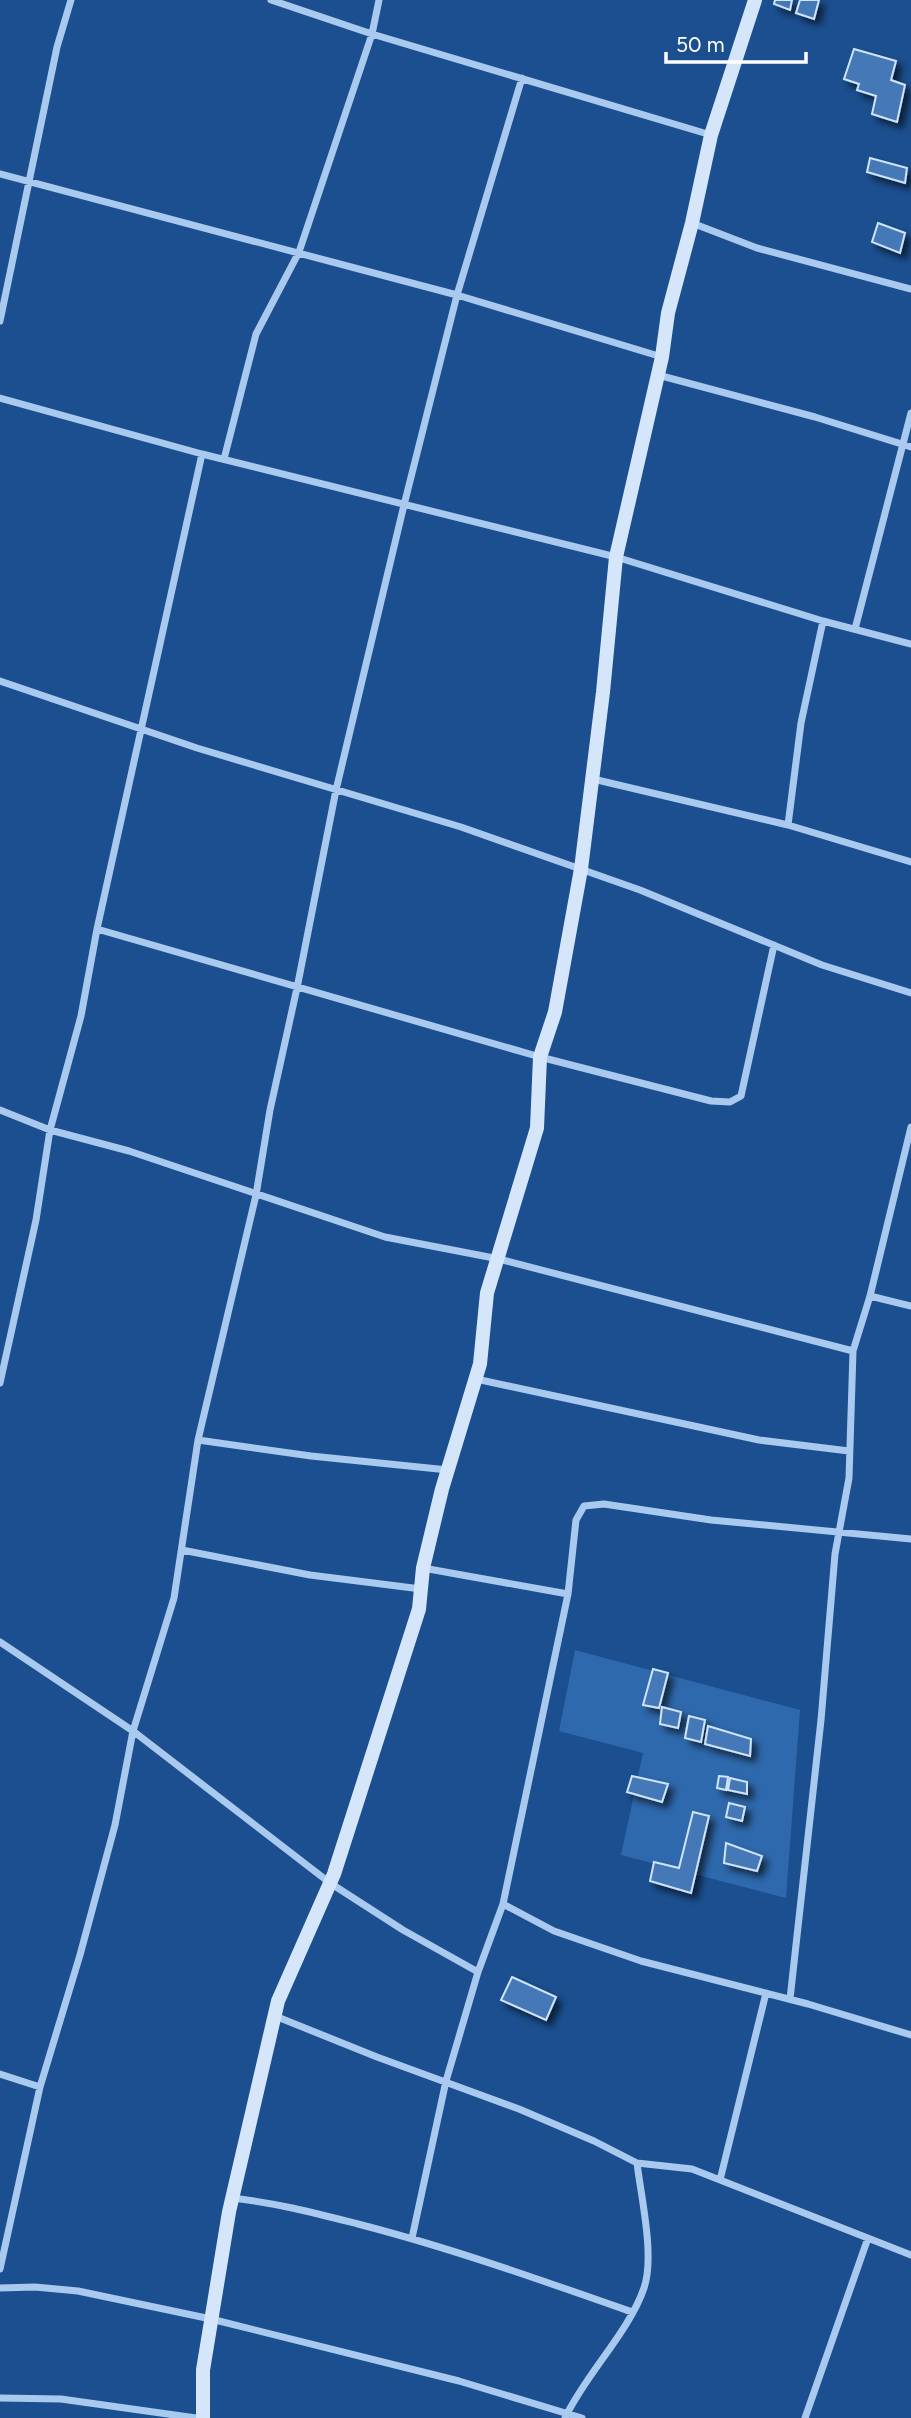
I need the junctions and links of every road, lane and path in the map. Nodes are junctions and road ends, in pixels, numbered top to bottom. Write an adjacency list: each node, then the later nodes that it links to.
1 (71, 0): 9 (street)
2 (271, 0): 5 (street)
3 (379, 0): 5 (street)
4 (755, 0): 7 (main road)
5 (372, 34): 6 (street); 11 (street)
6 (522, 78): 7 (street); 13 (street)
7 (711, 135): 10 (main road)
8 (0, 174): 9 (street)
9 (28, 182): 11 (street); 14 (street)
10 (692, 223): 12 (street); 15 (main road)
11 (299, 252): 13 (street); 21 (street)
12 (911, 289)
13 (457, 295): 15 (street); 22 (street)
14 (0, 321)
15 (662, 357): 16 (main road)
16 (657, 375): 19 (street); 23 (main road)
17 (0, 398): 20 (street)
18 (911, 413): 19 (street)
19 (908, 447): 25 (street)
20 (202, 453): 21 (street); 28 (street)
21 (224, 458): 22 (street)
22 (404, 505): 23 (street); 30 (street)
23 (616, 557): 24 (street); 29 (main road)
24 (823, 621): 25 (street); 31 (street)
25 (855, 629): 26 (street)
26 (911, 644)
27 (0, 681): 28 (street)
28 (141, 728): 30 (street); 34 (street)
29 (592, 779): 31 (street); 33 (main road)
30 (336, 790): 33 (street); 36 (street)
31 (788, 825): 32 (street)
32 (911, 862)
33 (581, 869): 35 (street); 38 (main road)
34 (97, 929): 36 (street); 41 (street)
35 (774, 945): 37 (street); 38 (street)
36 (297, 988): 38 (street); 42 (street)
37 (911, 993)
38 (540, 1057): 43 (main road)
39 (0, 1110): 41 (street)
40 (911, 1126): 44 (street)
41 (50, 1130): 42 (street); 48 (street)
42 (256, 1195): 43 (street); 49 (street)
43 (499, 1259): 46 (street); 47 (main road)
44 (870, 1296): 45 (street); 46 (street)
45 (911, 1306)
46 (853, 1351): 50 (street)
47 (475, 1379): 50 (street); 51 (main road)
48 (0, 1383)
49 (198, 1440): 51 (street); 54 (street)
50 (849, 1451): 52 (street)
51 (448, 1470): 55 (main road)
52 (839, 1533): 53 (street); 57 (street); 64 (street)
53 (911, 1539)
54 (182, 1550): 56 (street); 59 (street)
55 (423, 1568): 56 (main road); 57 (street)
56 (421, 1589): 60 (main road)
57 (568, 1594): 61 (street)
58 (0, 1642): 59 (street)
59 (133, 1731): 60 (street); 69 (street)
60 (330, 1883): 62 (street); 65 (main road)
61 (503, 1904): 62 (street); 63 (street)
62 (478, 1972): 68 (street)
63 (766, 1993): 64 (street); 71 (street)
64 (790, 1999): 66 (street)
65 (275, 2016): 68 (street); 72 (main road)
66 (911, 2035)
67 (0, 2074): 69 (street)
68 (446, 2081): 70 (street); 73 (street)
69 (40, 2087): 76 (street)
70 (636, 2163): 71 (street); 78 (street)
71 (720, 2180): 74 (street)
72 (232, 2198): 73 (street); 79 (main road)
73 (412, 2238): 78 (street)
74 (868, 2238): 75 (street); 85 (street)
75 (911, 2255)
76 (0, 2269)
77 (0, 2288): 79 (street)
78 (632, 2312): 81 (street)
79 (211, 2319): 81 (street); 83 (main road)
80 (0, 2398): 82 (street)
81 (566, 2416): 84 (street)
82 (196, 2418)
83 (203, 2418)
84 (582, 2418)
85 (804, 2418)

